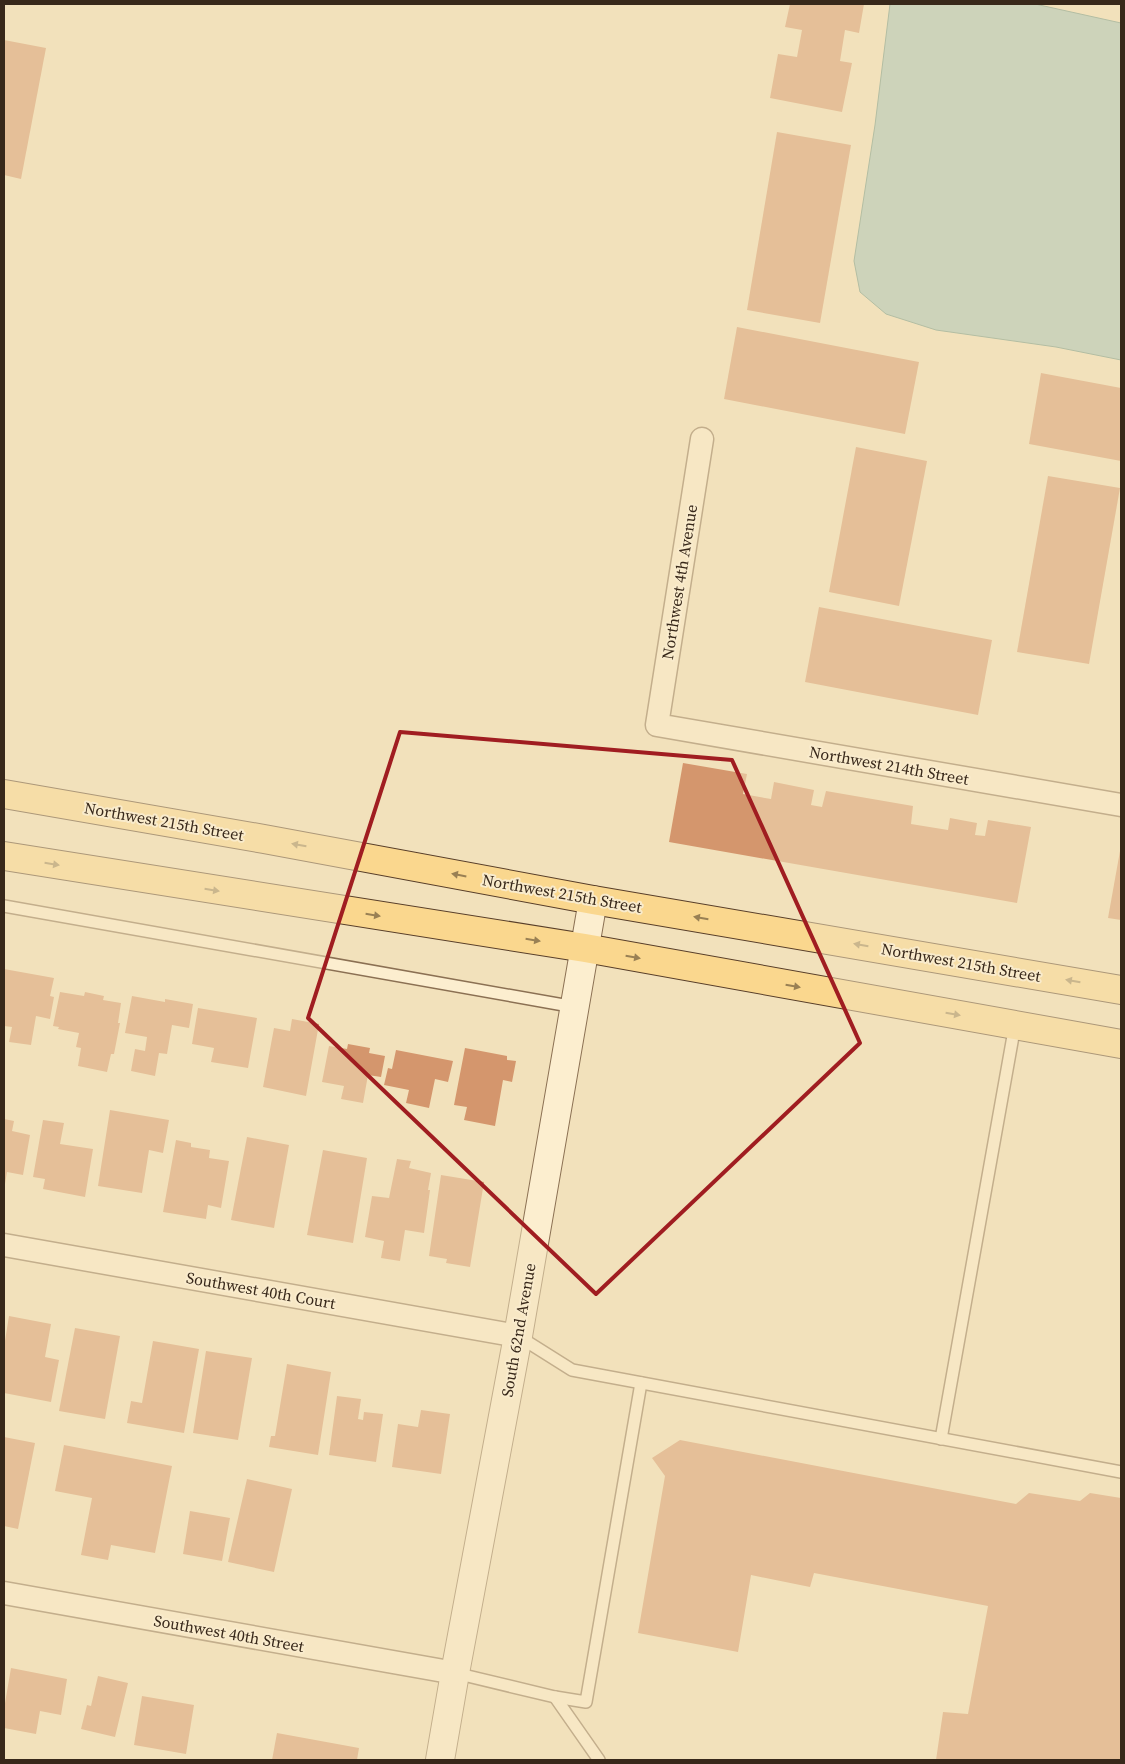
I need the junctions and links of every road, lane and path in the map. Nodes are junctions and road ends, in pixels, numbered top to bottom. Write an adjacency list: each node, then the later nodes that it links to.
1 (702, 439): 2 (street, Northwest 4th Avenue)
2 (656, 725): 4 (street, Northwest 214th Street)
3 (4, 794): 6 (main road, Northwest 215th Street, one-way to 3)
4 (1121, 805)
5 (4, 856): 8 (main road, one-way to 8)
6 (593, 900): 8 (street, South 62nd Avenue); 9 (main road, Northwest 215th Street, one-way to 6)
7 (4, 906): 10 (lane)
8 (585, 948): 10 (street, South 62nd Avenue); 11 (main road, one-way to 11)
9 (1121, 990)
10 (575, 1007): 14 (street, South 62nd Avenue)
11 (1015, 1025): 12 (main road); 16 (lane)
12 (1121, 1044)
13 (4, 1245): 14 (street, Southwest 40th Court)
14 (518, 1336): 15 (lane); 19 (street, South 62nd Avenue)
15 (641, 1383): 16 (lane); 20 (lane)
16 (941, 1438): 17 (lane)
17 (1121, 1472)
18 (4, 1592): 19 (street, Southwest 40th Street)
19 (454, 1673): 20 (lane); 21 (street, South 62nd Avenue)
20 (554, 1697): 22 (lane)
21 (440, 1760)
22 (599, 1760)

